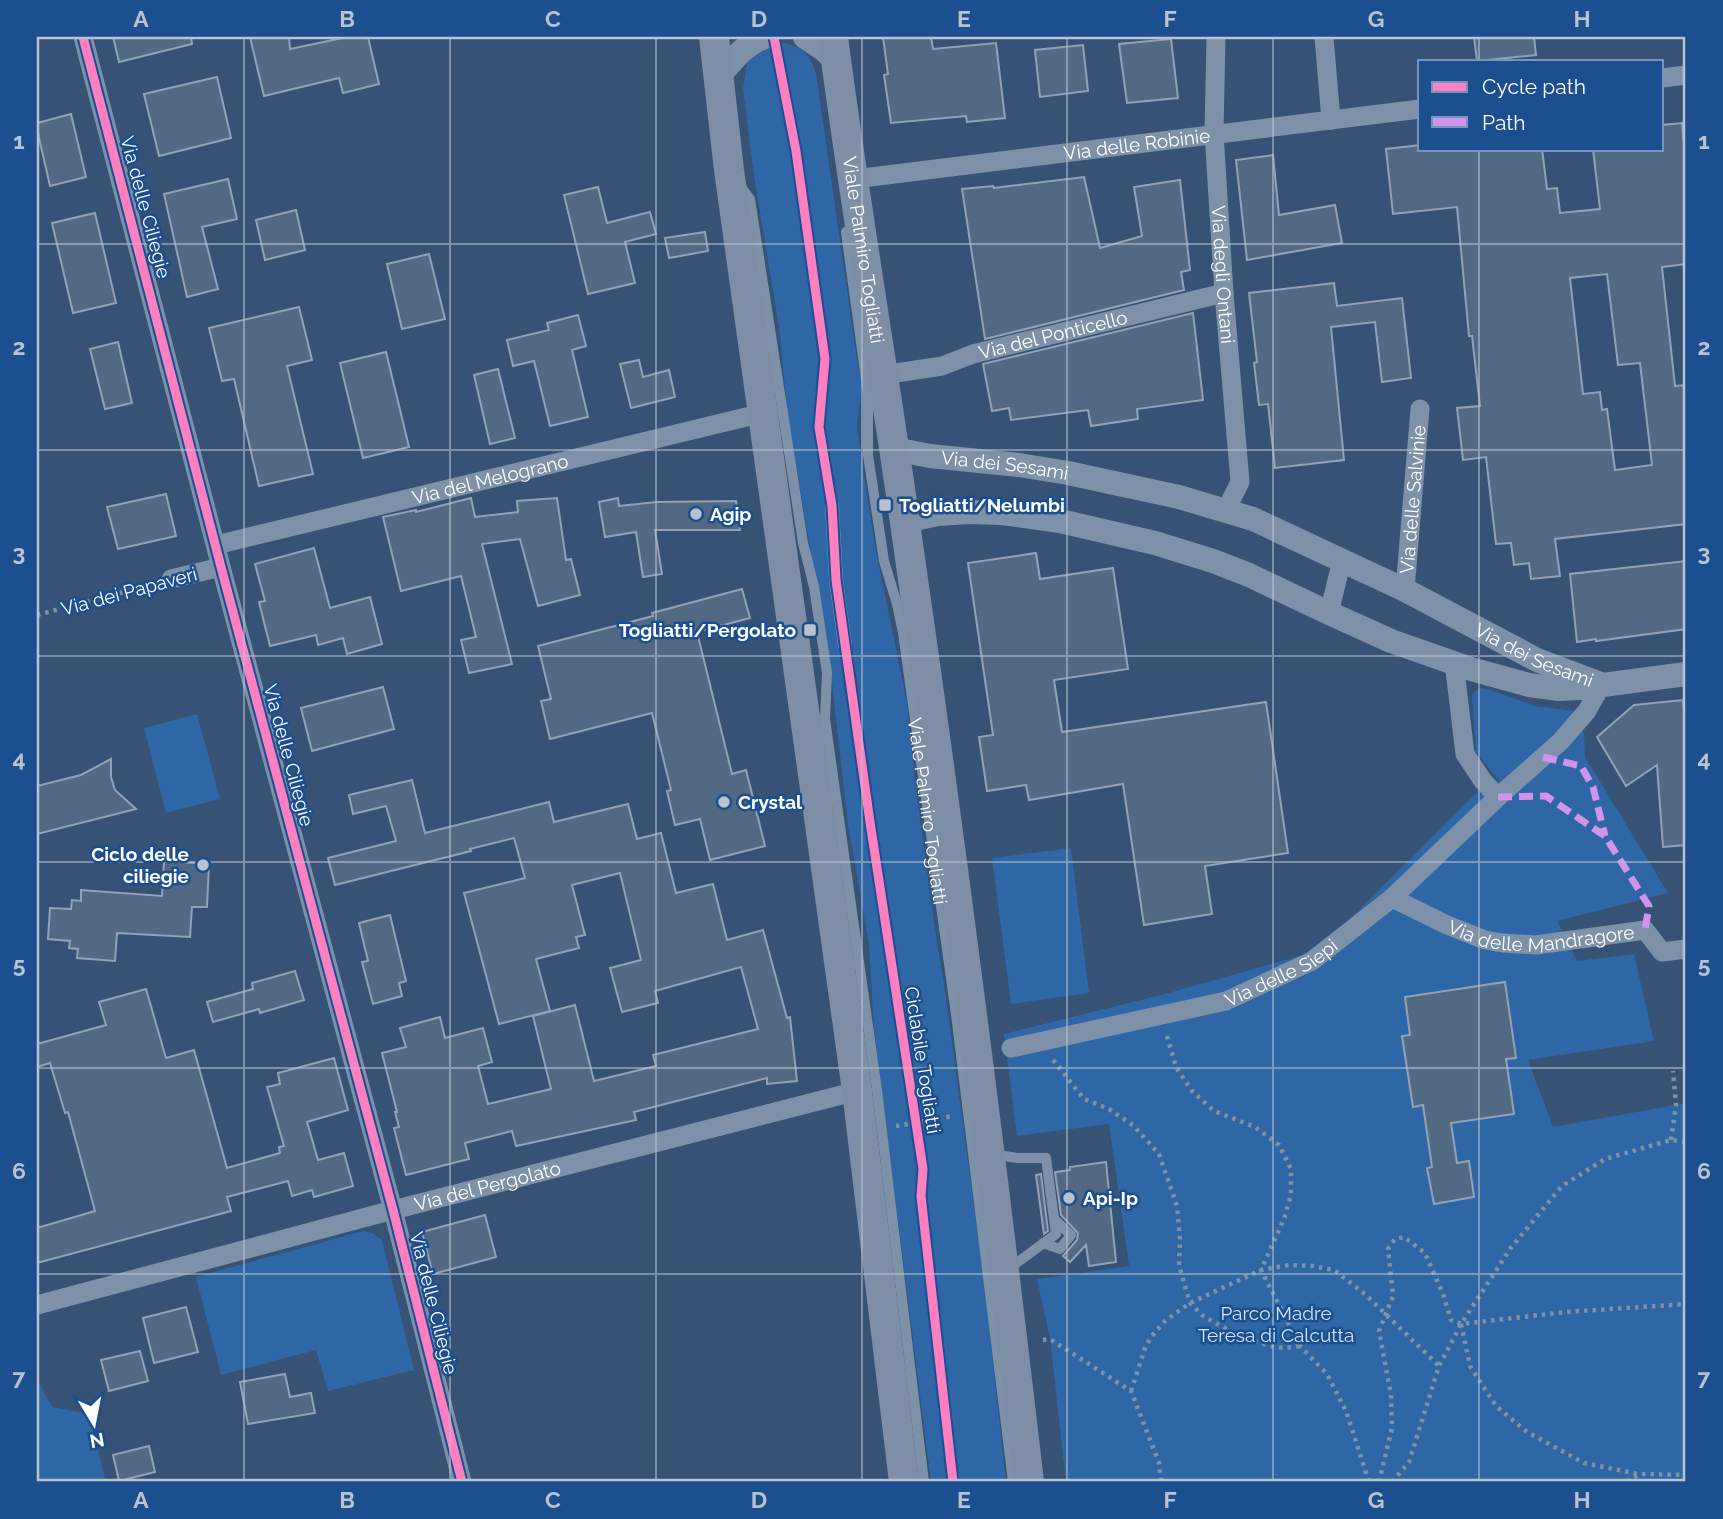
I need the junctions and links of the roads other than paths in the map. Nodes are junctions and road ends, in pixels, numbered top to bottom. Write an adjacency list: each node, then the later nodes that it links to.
1 (83, 37): 25 (street, Via delle Ciliegie)
2 (714, 37): 9 (main road)
3 (765, 37): 9 (street)
4 (805, 37): 7 (street)
5 (1216, 37): 13 (street, Via degli Ontani)
6 (1324, 37): 12 (street)
7 (835, 49): 15 (main road, Viale Palmiro Togliatti)
8 (1686, 75): 10 (street)
9 (719, 76): 14 (main road)
10 (1664, 78)
11 (1418, 109): 12 (street, Via delle Robinie)
12 (1331, 120): 13 (street, Via delle Robinie)
13 (1214, 133): 15 (street, Via delle Robinie); 17 (street, Via degli Ontani)
14 (729, 170): 20 (main road); 46 (lane)
15 (849, 184): 18 (main road, Viale Palmiro Togliatti)
16 (846, 226): 47 (lane, Viale Palmiro Togliatti)
17 (1224, 293): 18 (street, Via del Ponticello); 23 (street, Via degli Ontani)
18 (883, 375): 21 (main road, Viale Palmiro Togliatti)
19 (1420, 409): 29 (street, Via delle Salvinie)
20 (762, 413): 25 (street, Via del Melograno); 39 (main road)
21 (894, 449): 23 (street, Via dei Sesami); 24 (main road, Viale Palmiro Togliatti)
22 (832, 506): 31 (street)
23 (1226, 510): 26 (street, Via dei Sesami)
24 (905, 521): 30 (street, Via dei Sesami); 40 (main road, Viale Palmiro Togliatti)
25 (216, 545): 27 (street, Via delle Ciliegie)
26 (1342, 560): 29 (street, Via dei Sesami); 30 (street)
27 (221, 567): 28 (street, Via dei Papaveri); 41 (street, Via delle Ciliegie)
28 (171, 579)
29 (1405, 590): 34 (street, Via dei Sesami)
30 (1329, 614): 32 (street, Via dei Sesami)
31 (845, 645)
32 (1454, 663): 34 (street, Via dei Sesami); 35 (street)
33 (1686, 674): 34 (street)
34 (1602, 684): 35 (street, Via delle Siepi)
35 (1498, 797): 36 (street, Via delle Siepi)
36 (1392, 898): 37 (street, Via delle Mandragore); 38 (street, Via delle Siepi)
37 (1686, 949)
38 (1011, 1048)
39 (857, 1090): 41 (street, Via del Pergolato); 45 (main road)
40 (989, 1154): 42 (main road, Viale Palmiro Togliatti); 42 (lane)
41 (393, 1210): 43 (street, Via del Pergolato); 44 (street, Via delle Ciliegie)
42 (1004, 1272): 48 (main road, Viale Palmiro Togliatti)
43 (37, 1305)
44 (461, 1482)
45 (904, 1482)
46 (924, 1482)
47 (1013, 1482)
48 (1029, 1482)

